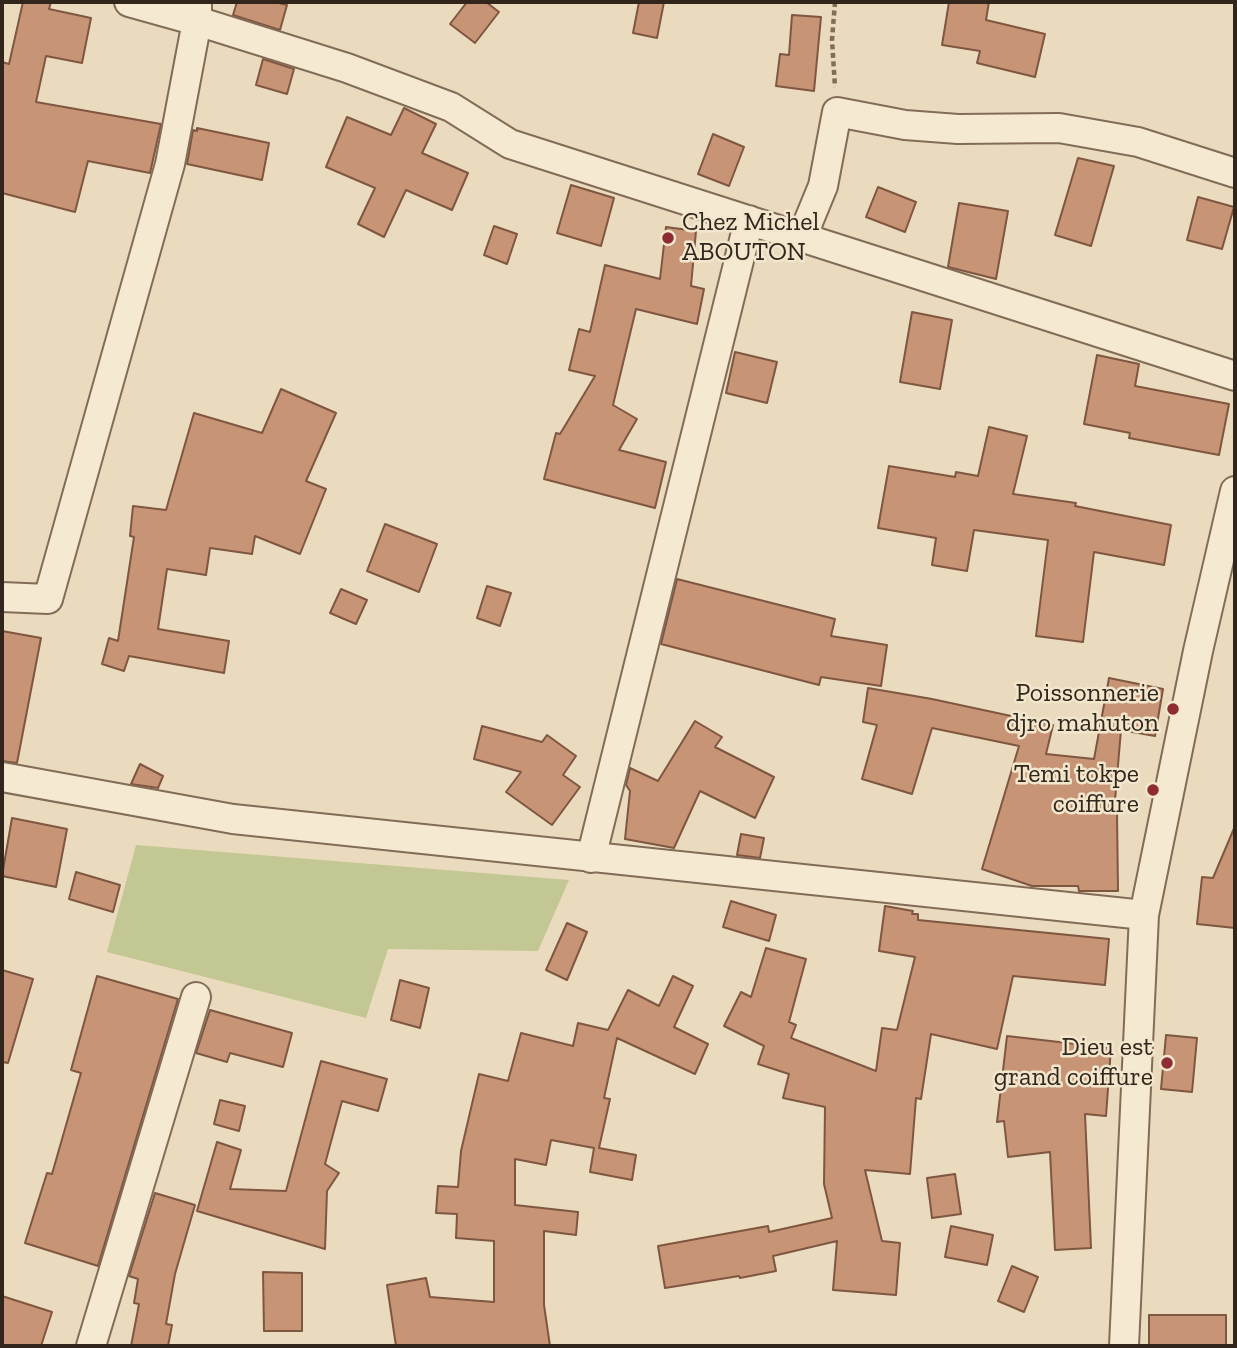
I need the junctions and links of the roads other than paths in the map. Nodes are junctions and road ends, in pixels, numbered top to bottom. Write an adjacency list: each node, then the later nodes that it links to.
1 (128, 2): 2 (street)
2 (197, 11): 4 (street); 8 (street)
3 (1235, 173): 5 (street)
4 (749, 220): 5 (street); 10 (street)
5 (802, 237): 6 (street)
6 (1235, 376)
7 (1235, 491): 11 (street)
8 (2, 597)
9 (2, 777): 10 (street)
10 (592, 858): 11 (street)
11 (1144, 915): 14 (street)
12 (196, 997): 13 (street)
13 (91, 1346)
14 (1124, 1346)

